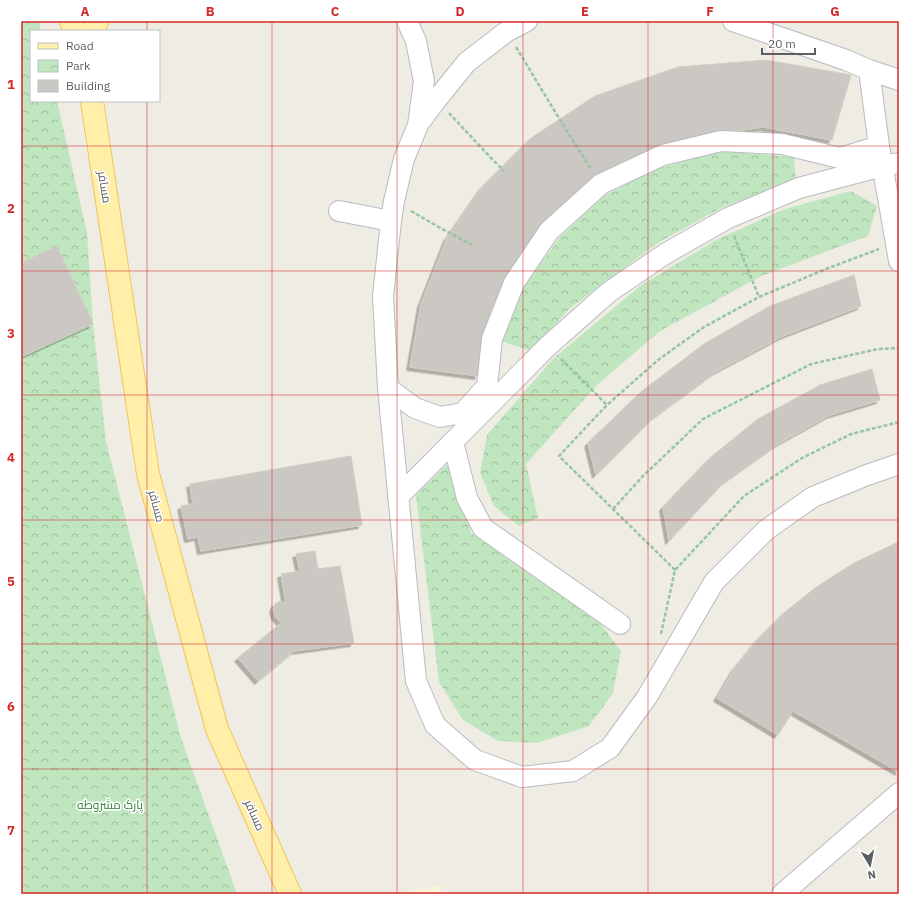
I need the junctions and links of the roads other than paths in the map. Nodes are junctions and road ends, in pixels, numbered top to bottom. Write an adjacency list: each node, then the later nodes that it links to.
1 (407, 21): 7 (street)
2 (527, 21): 7 (street)
3 (733, 21): 4 (street)
4 (869, 70): 5 (street); 8 (street)
5 (899, 80)
6 (92, 102): 19 (main road, مسافر)
7 (418, 125): 11 (street)
8 (879, 146): 9 (street); 13 (street)
9 (891, 164): 12 (street); 14 (street)
10 (339, 211): 11 (street)
11 (391, 221): 13 (street)
12 (898, 252)
13 (388, 388): 16 (street)
14 (453, 442): 16 (street); 17 (street)
15 (899, 464): 16 (street)
16 (398, 497)
17 (620, 624)
18 (899, 793): 20 (street)
19 (290, 894)
20 (782, 894)

